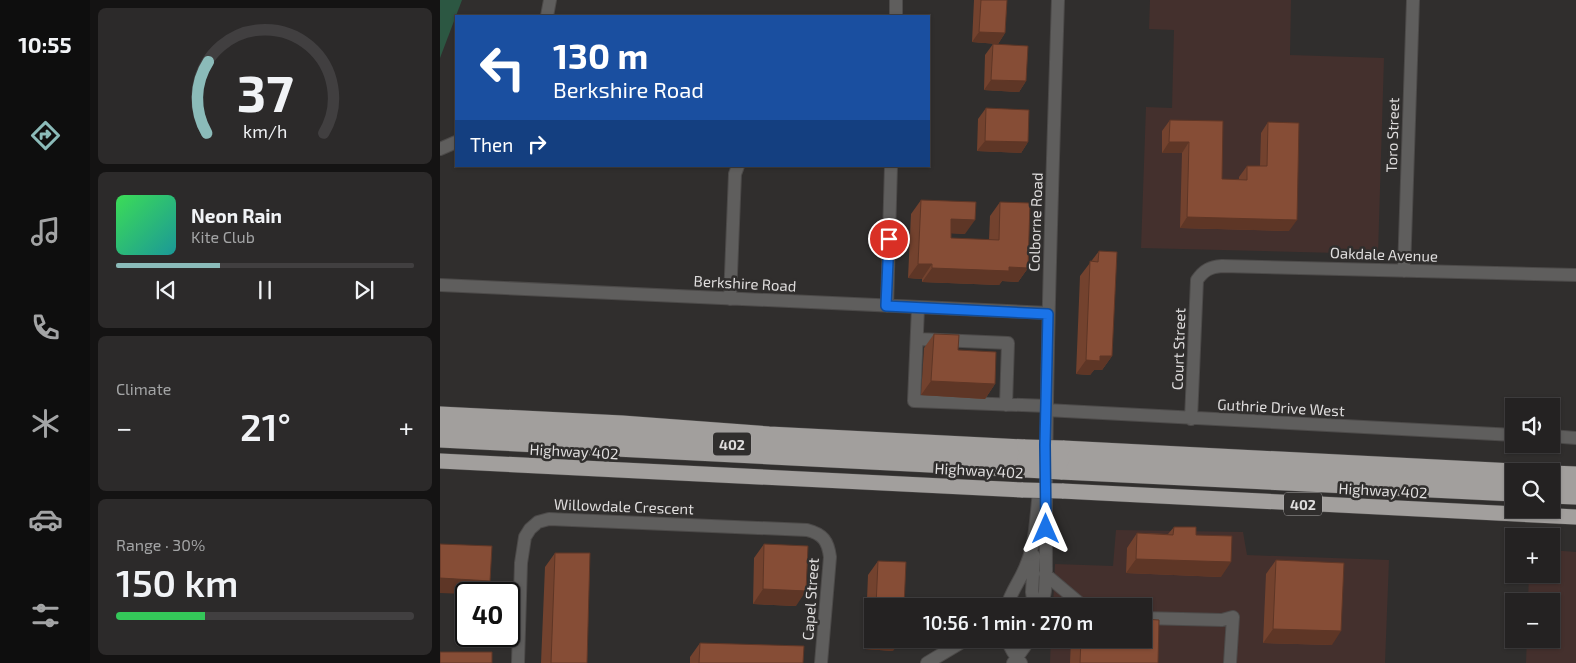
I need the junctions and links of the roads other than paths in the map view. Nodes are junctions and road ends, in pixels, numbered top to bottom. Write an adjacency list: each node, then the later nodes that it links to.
1 (550, 0): 5 (street)
2 (896, 0): 6 (street)
3 (1058, 0): 18 (street, Colborne Road)
4 (1413, 0): 11 (street, Toro Street)
5 (547, 15)
6 (896, 15)
7 (455, 142): 8 (street)
8 (440, 149)
9 (738, 167): 15 (street)
10 (891, 167): 16 (street)
11 (1404, 271): 12 (street, Oakdale Avenue); 13 (street, Oakdale Avenue)
12 (1576, 275)
13 (1197, 280): 23 (street, Court Street)
14 (440, 285): 15 (street, Berkshire Road)
15 (730, 299): 16 (street, Berkshire Road)
16 (886, 306): 17 (street, Berkshire Road)
17 (918, 308): 18 (street, Berkshire Road); 19 (street)
18 (1048, 314): 21 (street, Colborne Road)
19 (916, 339): 20 (street, Guthrie Drive West); 20 (street)
20 (1006, 405): 21 (street, Guthrie Drive West)
21 (1046, 408): 23 (street, Guthrie Drive West); 29 (street, Colborne Road)
22 (445, 414): 30 (highway)
23 (1191, 419): 25 (street, Guthrie Drive West)
24 (440, 429): 30 (highway, Highway 402 / 402)
25 (1505, 434)
26 (1560, 437): 27 (street)
27 (1576, 438)
28 (440, 440): 30 (highway)
29 (1045, 445): 46 (street, Colborne Road); 47 (street, Colborne Road)
30 (1025, 458): 31 (highway, Highway 402 / 402, bridge)
31 (1062, 460): 35 (highway); 38 (highway, Highway 402 / 402); 41 (highway)
32 (440, 461): 33 (highway, Highway 402 / 402)
33 (518, 466): 34 (highway); 44 (highway, Highway 402 / 402, bridge)
34 (440, 467)
35 (1505, 471)
36 (1560, 473): 37 (highway)
37 (1576, 474)
38 (1505, 482)
39 (1560, 485): 40 (highway)
40 (1576, 486)
41 (1505, 493)
42 (1560, 496): 43 (highway)
43 (1576, 497)
44 (1576, 517)
45 (823, 538): 59 (street, Willowdale Crescent); 60 (street, Capel Street)
46 (1033, 540): 48 (street, Colborne Road); 49 (street)
47 (1046, 574): 50 (street, Colborne Road); 51 (street)
48 (1009, 598)
49 (1033, 598)
50 (1044, 598)
51 (1074, 598)
52 (1152, 610): 54 (street)
53 (1152, 618): 54 (street)
54 (1222, 620): 62 (street)
55 (952, 648): 61 (street)
56 (1011, 648): 58 (street)
57 (1026, 648): 58 (street)
58 (1020, 662)
59 (518, 663)
60 (821, 663)
61 (926, 663)
62 (1230, 663)

